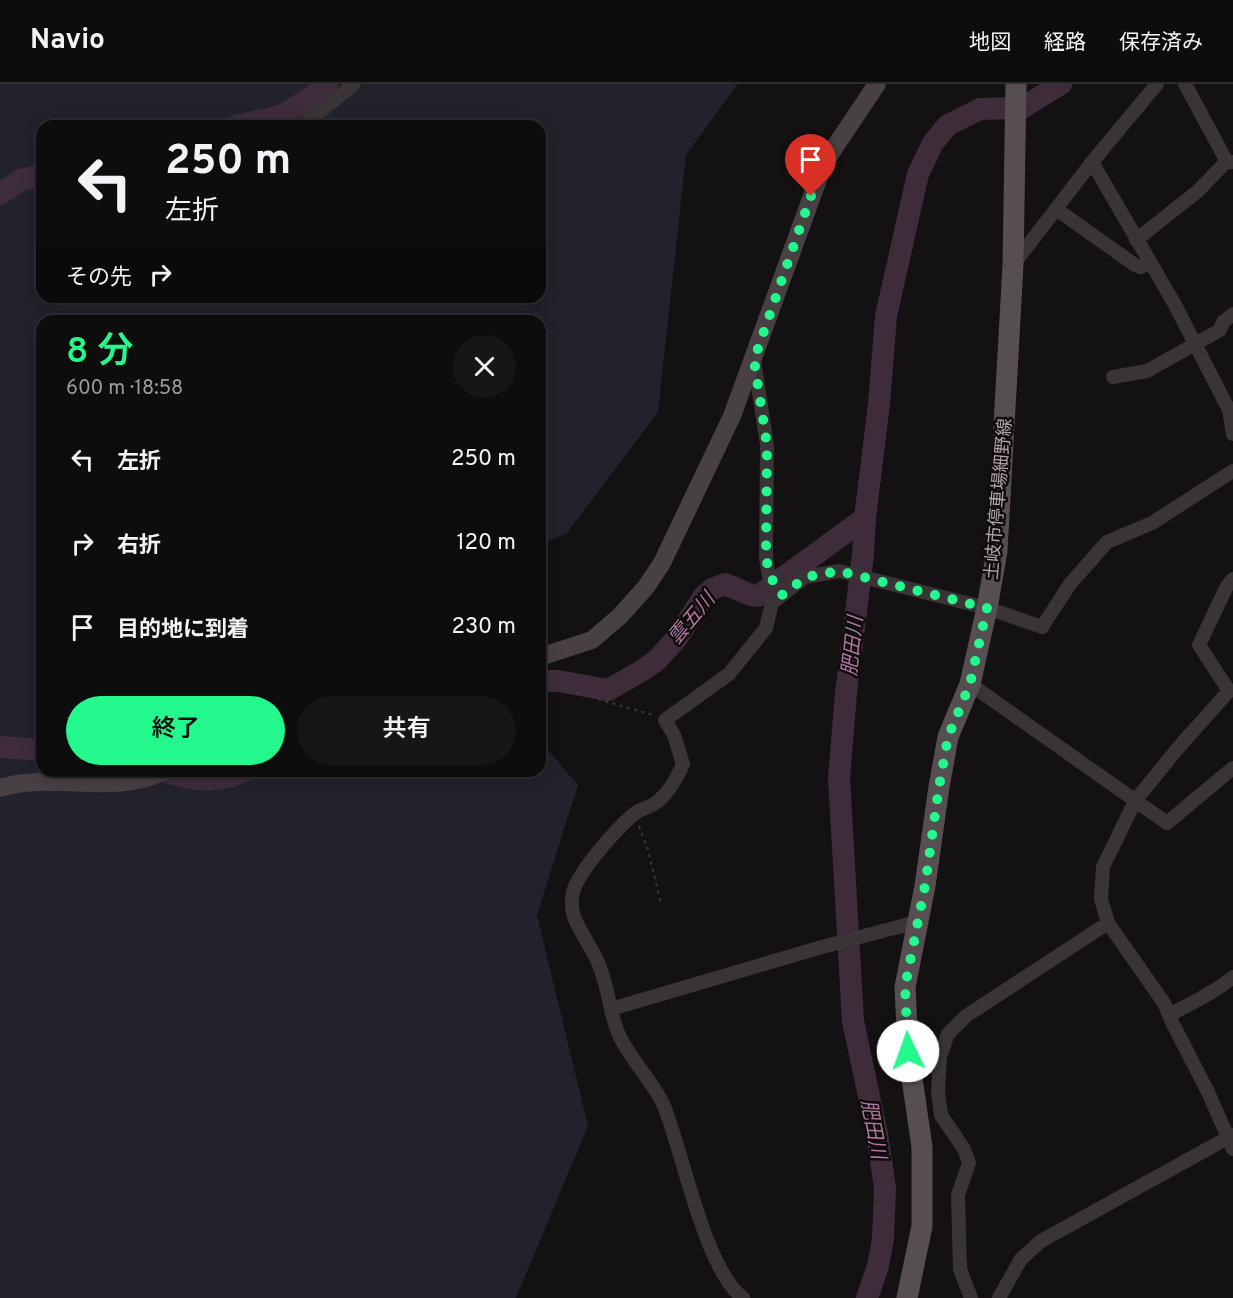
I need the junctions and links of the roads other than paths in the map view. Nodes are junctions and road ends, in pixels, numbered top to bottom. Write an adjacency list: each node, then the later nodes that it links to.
1 (354, 84): 6 (street)
2 (877, 84): 15 (street)
3 (1016, 84): 12 (main road, 土岐市停車場細野線)
4 (1157, 84): 7 (street)
5 (1185, 84): 8 (street)
6 (309, 120)
7 (1092, 162): 9 (street); 10 (street)
8 (1230, 162): 10 (street)
9 (1056, 210): 11 (street); 12 (street)
10 (1136, 240): 11 (street)
11 (1150, 264): 14 (street)
12 (1013, 265): 21 (main road, 土岐市停車場細野線)
13 (1233, 314): 14 (street)
14 (1196, 345): 16 (street); 17 (street)
15 (754, 360): 20 (street); 22 (street)
16 (1113, 377)
17 (1233, 434)
18 (1233, 471): 21 (street)
19 (1233, 579): 27 (street)
20 (781, 593): 21 (street); 31 (street)
21 (987, 608): 23 (main road, 土岐市停車場細野線)
22 (546, 655)
23 (970, 684): 27 (street); 28 (main road, 土岐市停車場細野線)
24 (1233, 768): 27 (street)
25 (147, 777): 26 (street)
26 (0, 788)
27 (1135, 801): 29 (street)
28 (917, 922): 31 (street); 35 (main road, 土岐市停車場細野線)
29 (1108, 922): 32 (street); 36 (street)
30 (1233, 977): 32 (street)
31 (611, 1009): 34 (street)
32 (1169, 1015): 33 (street)
33 (1231, 1141): 37 (street)
34 (743, 1298)
35 (907, 1298)
36 (971, 1298)
37 (999, 1298)

